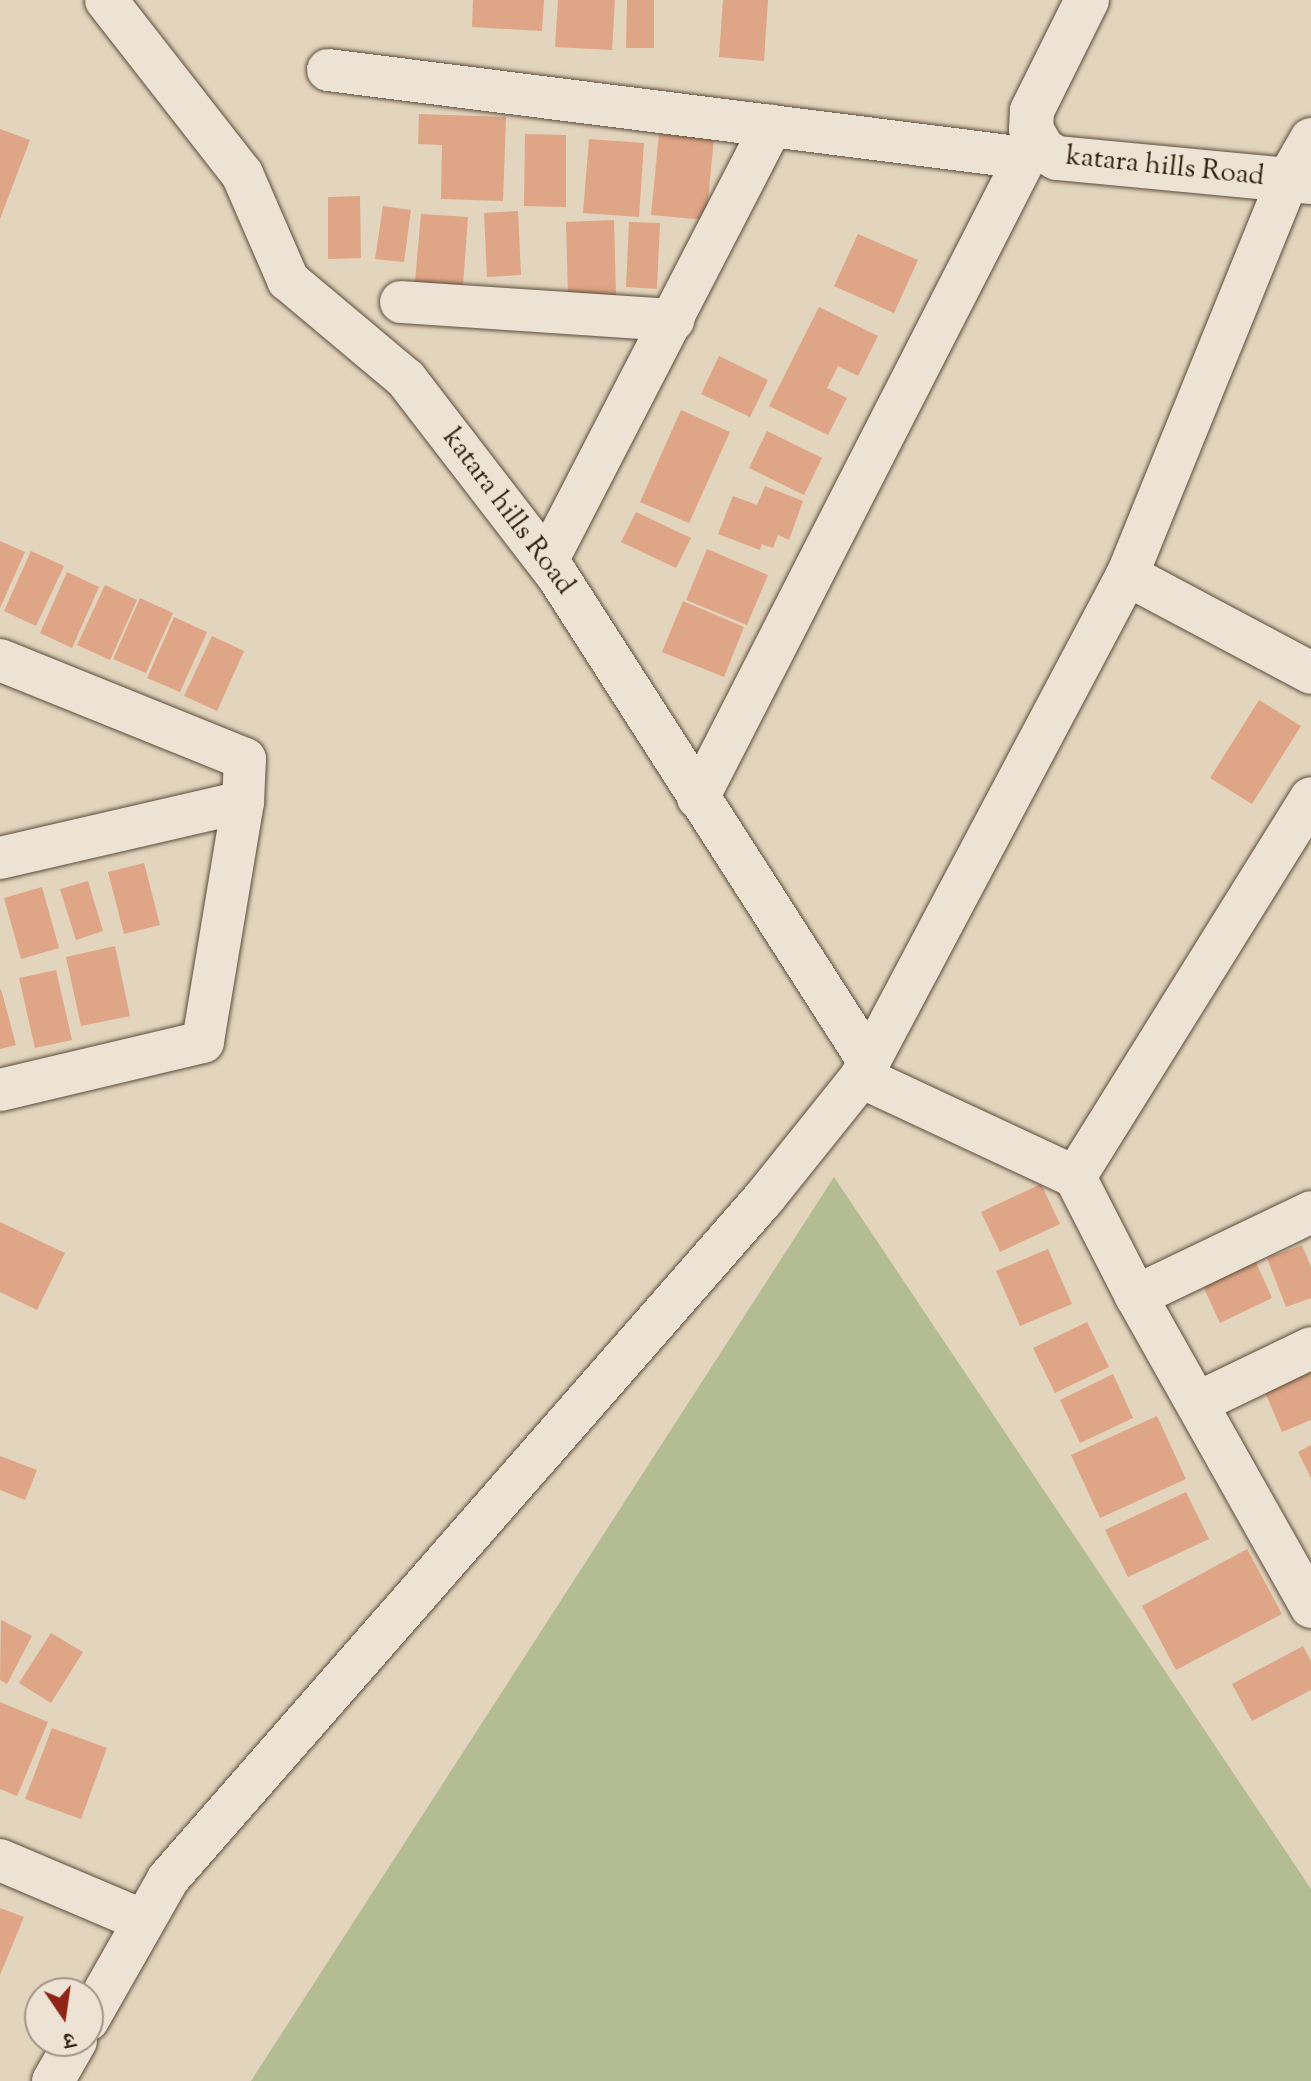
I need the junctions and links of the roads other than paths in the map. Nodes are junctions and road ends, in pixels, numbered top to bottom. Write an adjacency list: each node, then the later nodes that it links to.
1 (106, 0): 10 (street, katara hills Road)
2 (1087, 0): 6 (main road, katara hills Road)
3 (328, 70): 4 (street)
4 (772, 126): 6 (street); 9 (street)
5 (1311, 139): 7 (street)
6 (1030, 149): 7 (main road, katara hills Road); 14 (street)
7 (1299, 181): 11 (street)
8 (401, 302): 9 (street)
9 (673, 320): 10 (street)
10 (547, 561): 14 (street, katara hills Road)
11 (1127, 575): 13 (street); 18 (street)
12 (0, 660): 16 (street)
13 (1311, 673)
14 (698, 798): 18 (street, katara hills Road)
15 (1311, 798): 20 (street)
16 (243, 802): 17 (street); 19 (street)
17 (0, 858)
18 (865, 1070): 20 (street); 27 (street)
19 (0, 1090)
20 (1075, 1177): 22 (street)
21 (1311, 1212): 22 (street)
22 (1136, 1296): 24 (street)
23 (1311, 1348): 24 (street)
24 (1199, 1402): 25 (street)
25 (1311, 1607)
26 (0, 1860): 27 (street)
27 (144, 1921): 28 (street)
28 (104, 1992)
29 (67, 2057): 30 (street)
30 (53, 2081)

